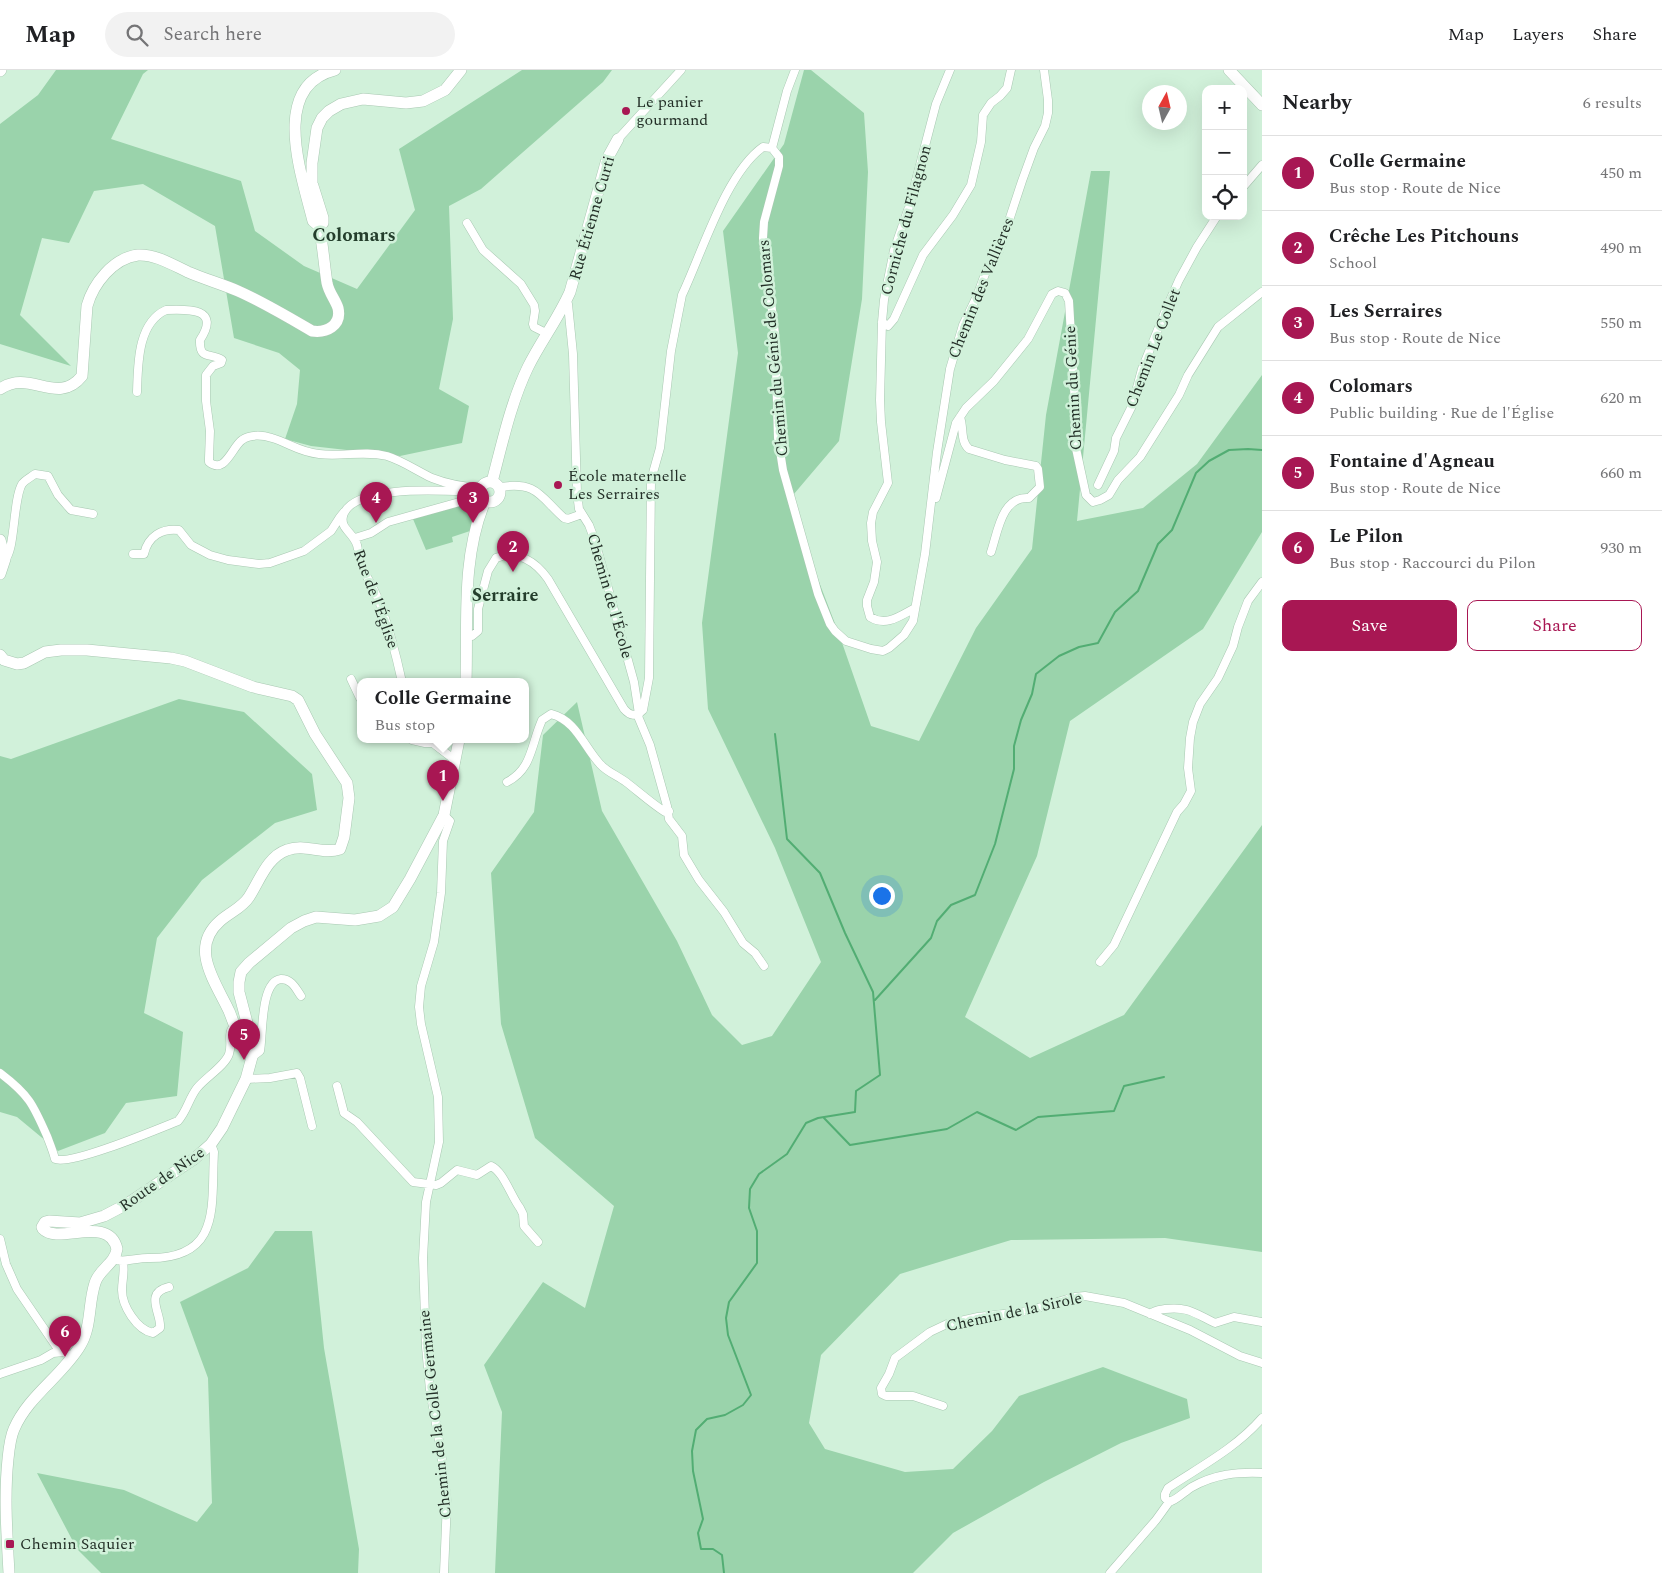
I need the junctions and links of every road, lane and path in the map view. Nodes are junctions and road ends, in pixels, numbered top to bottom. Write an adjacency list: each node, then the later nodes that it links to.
1 (335, 70): 16 (main road)
2 (461, 70): 16 (main road)
3 (681, 70): 10 (street, Rue Étienne Curti)
4 (795, 70): 11 (street)
5 (950, 70): 19 (street, Corniche du Filagnon)
6 (1011, 70): 19 (street)
7 (1044, 70): 28 (street, Chemin des Vallières)
8 (1229, 70): 9 (main road)
9 (1262, 105)
10 (618, 139): 18 (main road, Rue Étienne Curti)
11 (772, 148): 38 (street, Chemin du Génie de Colomars); 45 (street)
12 (1262, 165): 13 (street)
13 (1247, 182)
14 (1214, 220): 25 (street, Chemin Le Collet)
15 (467, 223): 20 (street)
16 (319, 226): 21 (main road)
17 (1262, 292): 23 (street, Chemin du Génie)
18 (566, 302): 20 (main road, Rue Étienne Curti); 30 (street, Chemin de l'École)
19 (882, 322): 38 (street, Corniche du Filagnon)
20 (548, 334): 24 (main road, Rue Étienne Curti)
21 (0, 389)
22 (137, 392): 26 (street)
23 (960, 417): 28 (street, Chemin du Génie); 33 (street)
24 (496, 484): 26 (main road); 26 (main road); 30 (street)
25 (1098, 485)
26 (482, 494): 27 (street); 31 (street); 39 (main road)
27 (346, 511): 31 (street, Rue de l'Église); 34 (street)
28 (930, 511): 38 (street, Chemin du Génie de Colomars)
29 (93, 514): 35 (street)
30 (582, 514): 45 (street, Chemin de l'École)
31 (355, 538): 41 (street, Rue de l'Église)
32 (0, 540): 35 (main road)
33 (991, 552)
34 (133, 554)
35 (5, 560): 36 (main road)
36 (0, 574)
37 (1262, 582): 52 (street)
38 (915, 608)
39 (466, 636): 42 (main road); 45 (street)
40 (0, 655): 55 (main road)
41 (401, 678)
42 (466, 678)
43 (350, 680): 44 (street)
44 (357, 693)
45 (638, 714): 50 (street, Chemin de l'École)
46 (433, 743): 48 (street)
47 (459, 743): 48 (main road, Route de Nice)
48 (456, 761): 51 (main road, Route de Nice)
49 (507, 782): 50 (street)
50 (668, 812): 53 (street)
51 (444, 815): 56 (main road, Route de Nice); 62 (street, Chemin de la Colle Germaine)
52 (1100, 962)
53 (764, 966)
54 (301, 996): 56 (street)
55 (235, 1025): 56 (main road); 57 (street)
56 (252, 1055): 58 (main road, Route de Nice)
57 (0, 1073)
58 (246, 1079): 60 (street); 61 (main road, Route de Nice)
59 (337, 1086): 62 (street)
60 (312, 1126)
61 (211, 1144): 65 (street); 65 (main road, Route de Nice)
62 (430, 1184): 64 (street); 79 (street, Chemin de la Colle Germaine)
63 (0, 1239): 69 (street)
64 (538, 1242)
65 (119, 1260): 66 (street); 70 (main road)
66 (169, 1287)
67 (1150, 1314): 68 (street); 71 (street, Chemin de la Sirole); 73 (street, Chemin de la Sirole)
68 (1262, 1322)
69 (60, 1352): 70 (street); 72 (street)
70 (72, 1357): 77 (main road)
71 (1262, 1363)
72 (0, 1374)
73 (943, 1406)
74 (1262, 1418): 76 (street)
75 (1262, 1473): 76 (street)
76 (1169, 1502): 80 (street)
77 (4, 1554): 78 (main road)
78 (9, 1573)
79 (444, 1573)
80 (1110, 1573)

